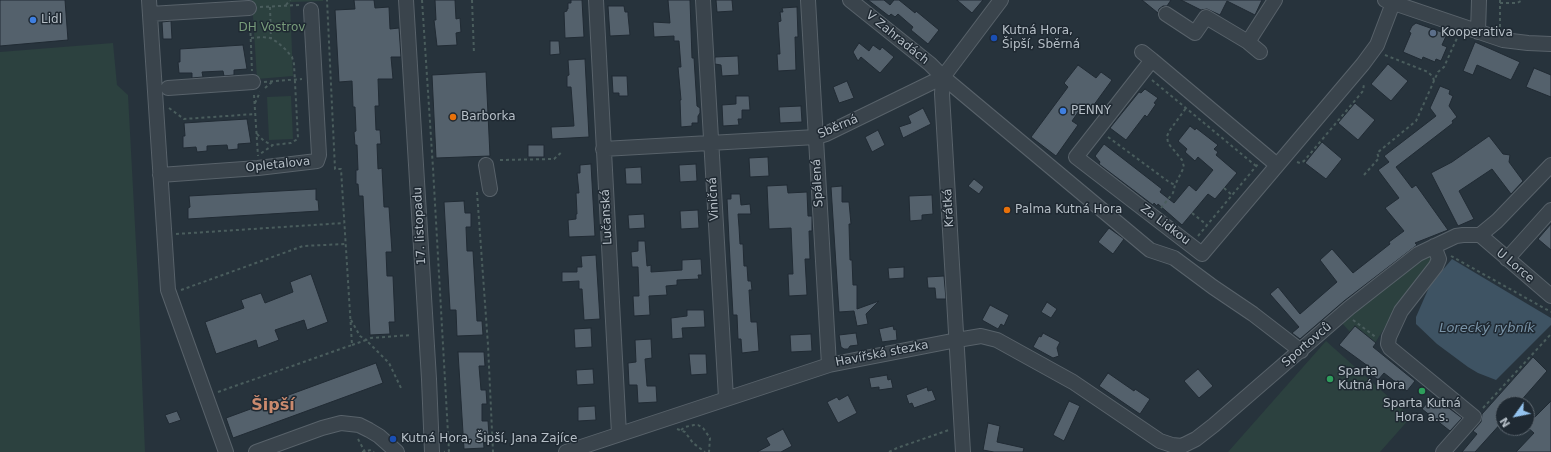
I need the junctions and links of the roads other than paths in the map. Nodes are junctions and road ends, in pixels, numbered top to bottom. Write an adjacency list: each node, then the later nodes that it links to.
1 (149, 0): 13 (street)
2 (406, 0): 44 (street, 17. listopadu)
3 (596, 0): 24 (street, Lučanská)
4 (703, 0): 23 (street, Viničná)
5 (808, 0): 22 (street, Spálená)
6 (850, 0): 19 (street, V Zahradách)
7 (1001, 0): 19 (street, Sběrná)
8 (1275, 0): 16 (street)
9 (1479, 0): 15 (street)
10 (1389, 1): 15 (street); 26 (street, Za Lidkou)
11 (249, 8): 13 (street)
12 (309, 8): 28 (street, Opletalova)
13 (150, 14): 28 (street)
14 (1166, 14): 16 (street)
15 (1478, 32): 17 (street)
16 (1248, 42): 18 (street)
17 (1551, 44)
18 (1260, 52)
19 (943, 77): 22 (street, Sběrná); 35 (street, Krátká); 36 (street, V Zahradách)
20 (253, 82): 21 (street)
21 (168, 88)
22 (816, 137): 23 (street, Sběrná); 37 (street, Spálená)
23 (711, 143): 24 (street, Sběrná); 38 (street, Viničná)
24 (603, 149): 39 (street, Lučanská)
25 (486, 165): 29 (street)
26 (1277, 165): 26 (street, Za Lidkou)
27 (1551, 165): 31 (street)
28 (160, 175): 41 (street)
29 (483, 189)
30 (1551, 210): 33 (street)
31 (1480, 235): 32 (street, Sportovců); 33 (street, U Lorce)
32 (1436, 250): 36 (street, Sportovců); 47 (street)
33 (1507, 259): 34 (street, U Lorce)
34 (1551, 296)
35 (957, 340): 37 (street, Havířská stezka); 40 (street, Havířská stezka); 46 (street, Krátká)
36 (1301, 351): 40 (street, Sportovců)
37 (829, 365): 38 (street, Havířská stezka)
38 (726, 398): 39 (street, Havířská stezka)
39 (619, 434): 45 (street, Havířská stezka)
40 (1182, 446)
41 (226, 452)
42 (256, 452): 43 (street)
43 (397, 452)
44 (432, 452)
45 (566, 452)
46 (963, 452)
47 (1443, 452)

